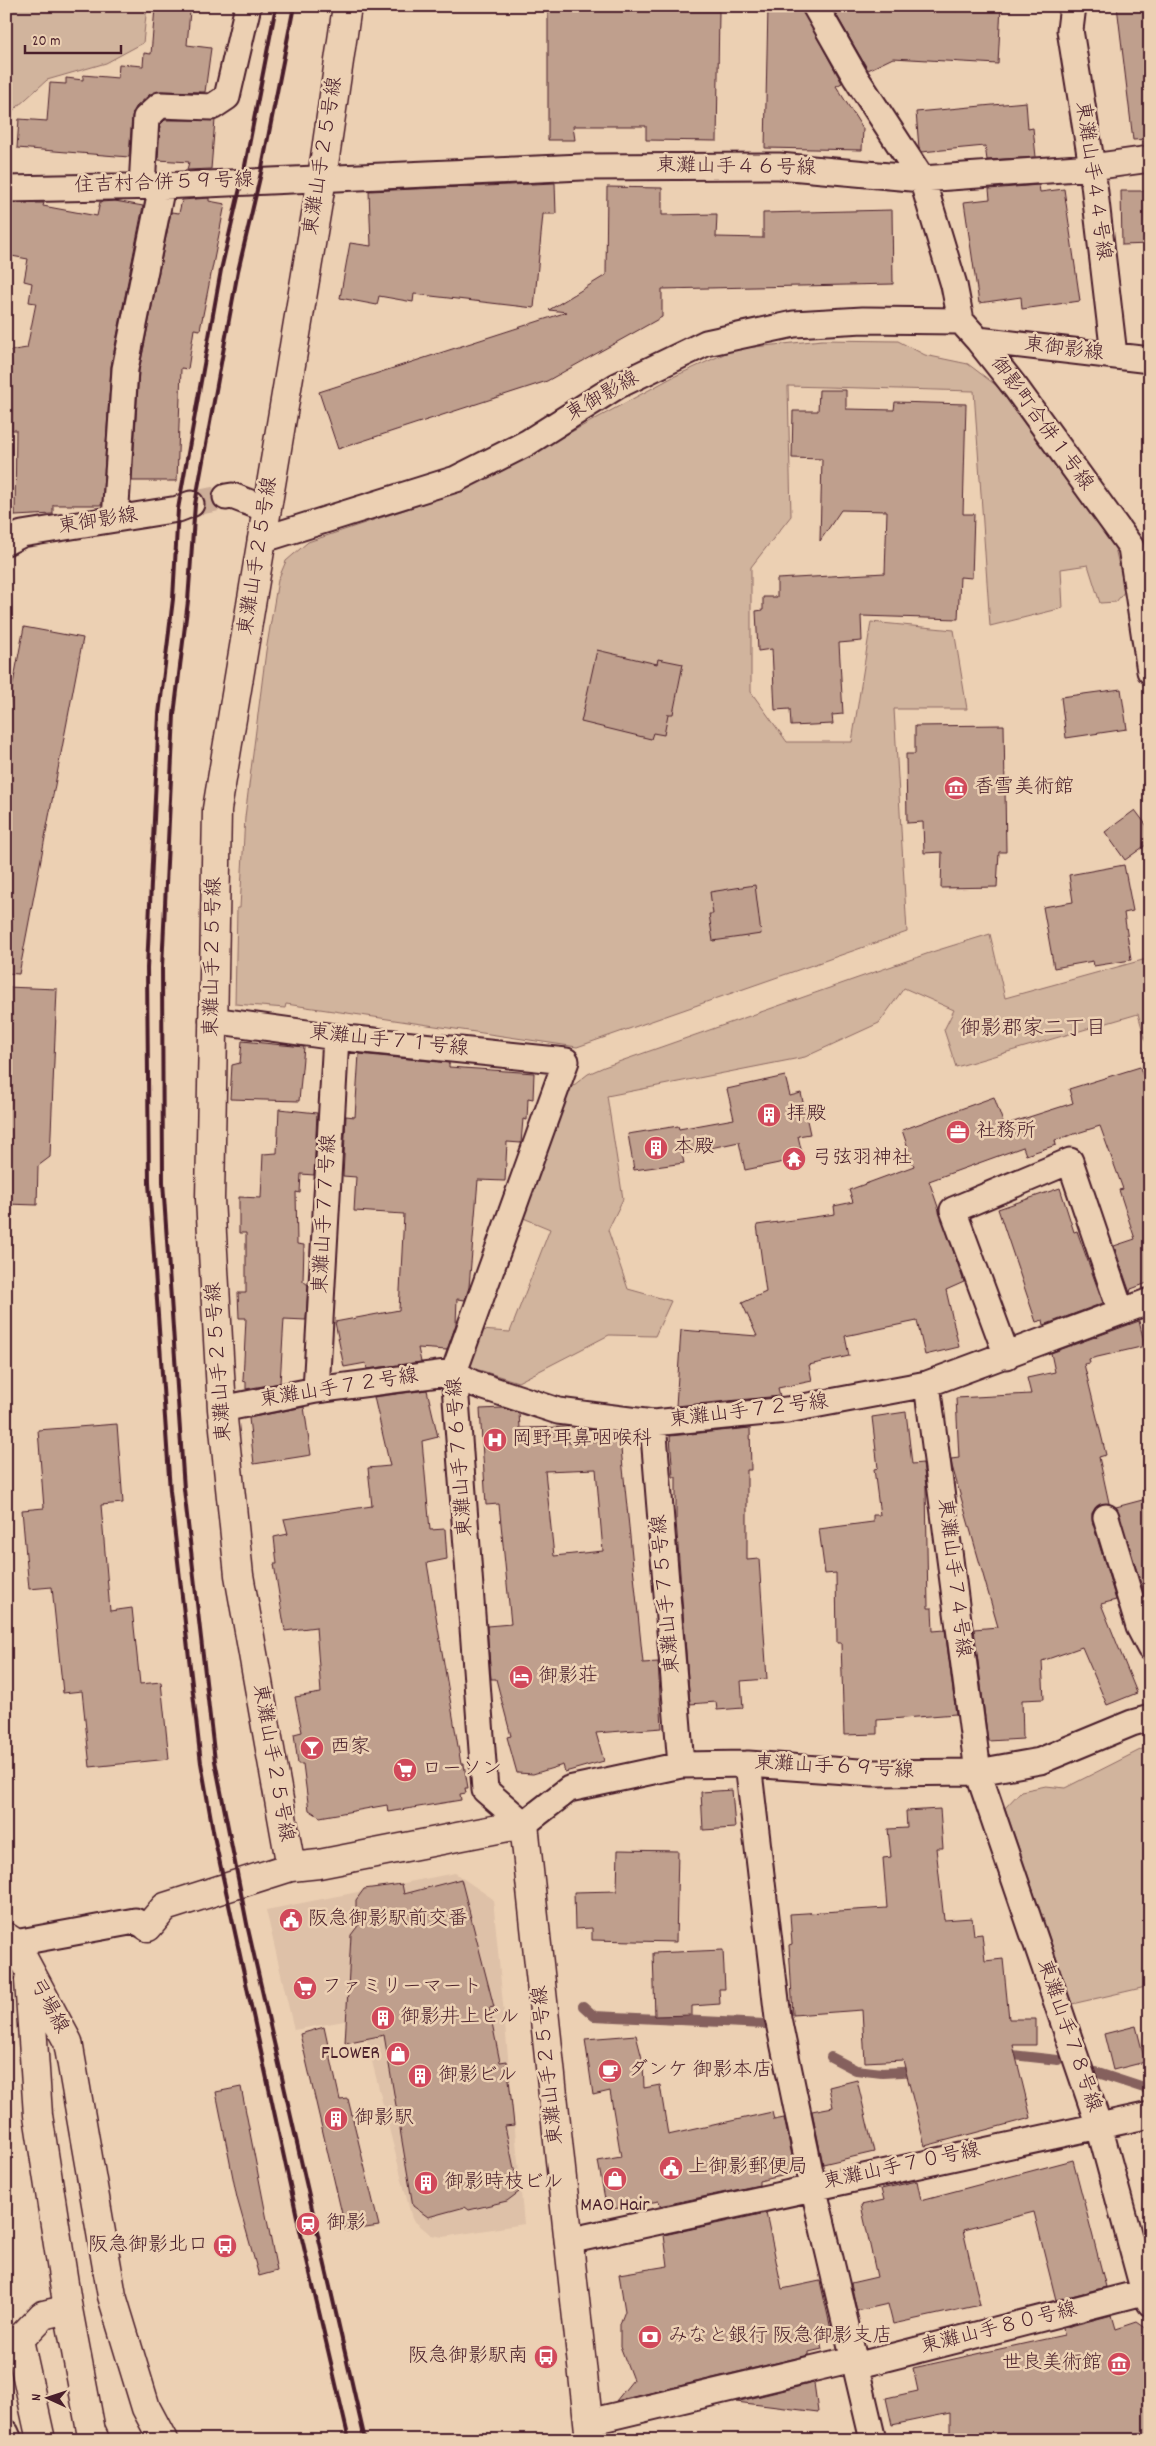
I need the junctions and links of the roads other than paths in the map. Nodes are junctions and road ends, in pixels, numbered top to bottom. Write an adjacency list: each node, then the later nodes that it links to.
1 (248, 6): 9 (street)
2 (347, 6): 7 (street, 東灘山手２５号線)
3 (815, 6): 8 (street)
4 (1073, 6): 6 (street, 東灘山手４４号線)
5 (1150, 159): 6 (street, 東灘山手４６号線)
6 (1092, 166): 8 (street, 東灘山手４６号線); 13 (street, 東灘山手４４号線)
7 (322, 178): 8 (street, 東灘山手４６号線); 9 (street, 住吉村合併５９号線); 17 (street, 東灘山手２５号線)
8 (922, 179): 11 (street)
9 (152, 186): 10 (street, 住吉村合併５９号線); 18 (street)
10 (6, 188)
11 (960, 321): 12 (street, 御影町合併１号線); 19 (street, 東御影線)
12 (978, 340): 13 (street, 東御影線); 21 (street, 御影町合併１号線)
13 (1114, 355): 14 (street, 東御影線)
14 (1150, 360)
15 (226, 497): 17 (street)
16 (191, 504): 18 (street, 東御影線)
17 (266, 509): 19 (street, 東灘山手２５号線)
18 (115, 519): 20 (street, 東御影線)
19 (261, 540): 22 (street, 東灘山手２５号線)
20 (6, 542)
21 (1150, 671)
22 (212, 1020): 23 (street, 東灘山手７１号線); 31 (street, 東灘山手２５号線)
23 (336, 1037): 24 (street, 東灘山手７１号線); 30 (street, 東灘山手７７号線)
24 (566, 1061): 28 (street, 東灘山手７６号線)
25 (1150, 1301): 26 (street, 東灘山手７２号線)
26 (1121, 1312): 27 (street, 東灘山手７２号線); 27 (street)
27 (1007, 1356): 29 (street, 東灘山手７２号線)
28 (454, 1372): 30 (street, 東灘山手７２号線); 32 (street, 東灘山手７２号線); 39 (street, 東灘山手７６号線)
29 (927, 1384): 32 (street, 東灘山手７２号線); 38 (street, 東灘山手７４号線)
30 (316, 1390): 31 (street, 東灘山手７２号線)
31 (222, 1409): 40 (street, 東灘山手２５号線)
32 (653, 1423): 37 (street, 東灘山手７５号線)
33 (1106, 1517): 34 (street)
34 (1150, 1648)
35 (1150, 1718): 38 (street, 東灘山手６９号線)
36 (748, 1764): 37 (street, 東灘山手６９号線); 38 (street, 東灘山手６９号線); 46 (street)
37 (681, 1765): 39 (street, 東灘山手６９号線)
38 (978, 1772): 45 (street, 東灘山手７８号線)
39 (524, 1824): 40 (street, 東灘山手２５号線); 47 (street, 東灘山手２５号線)
40 (291, 1867): 41 (street)
41 (148, 1926): 42 (street)
42 (10, 1940): 43 (street)
43 (29, 1971): 49 (street, 弓場線); 56 (street, 弓場線)
44 (1150, 2115): 45 (street, 東灘山手７０号線)
45 (1099, 2126): 46 (street, 東灘山手７０号線); 48 (street, 東灘山手７８号線)
46 (814, 2186): 47 (street, 東灘山手７０号線); 50 (street)
47 (568, 2241): 51 (street, 東灘山手２５号線)
48 (1147, 2297): 50 (street, 東灘山手８０号線)
49 (68, 2309): 54 (street); 55 (street, 弓場線)
50 (854, 2362): 51 (street, 東灘山手８０号線); 57 (street)
51 (590, 2431)
52 (6, 2433): 53 (street)
53 (9, 2440)
54 (41, 2440)
55 (96, 2440)
56 (163, 2440)
57 (873, 2440)

